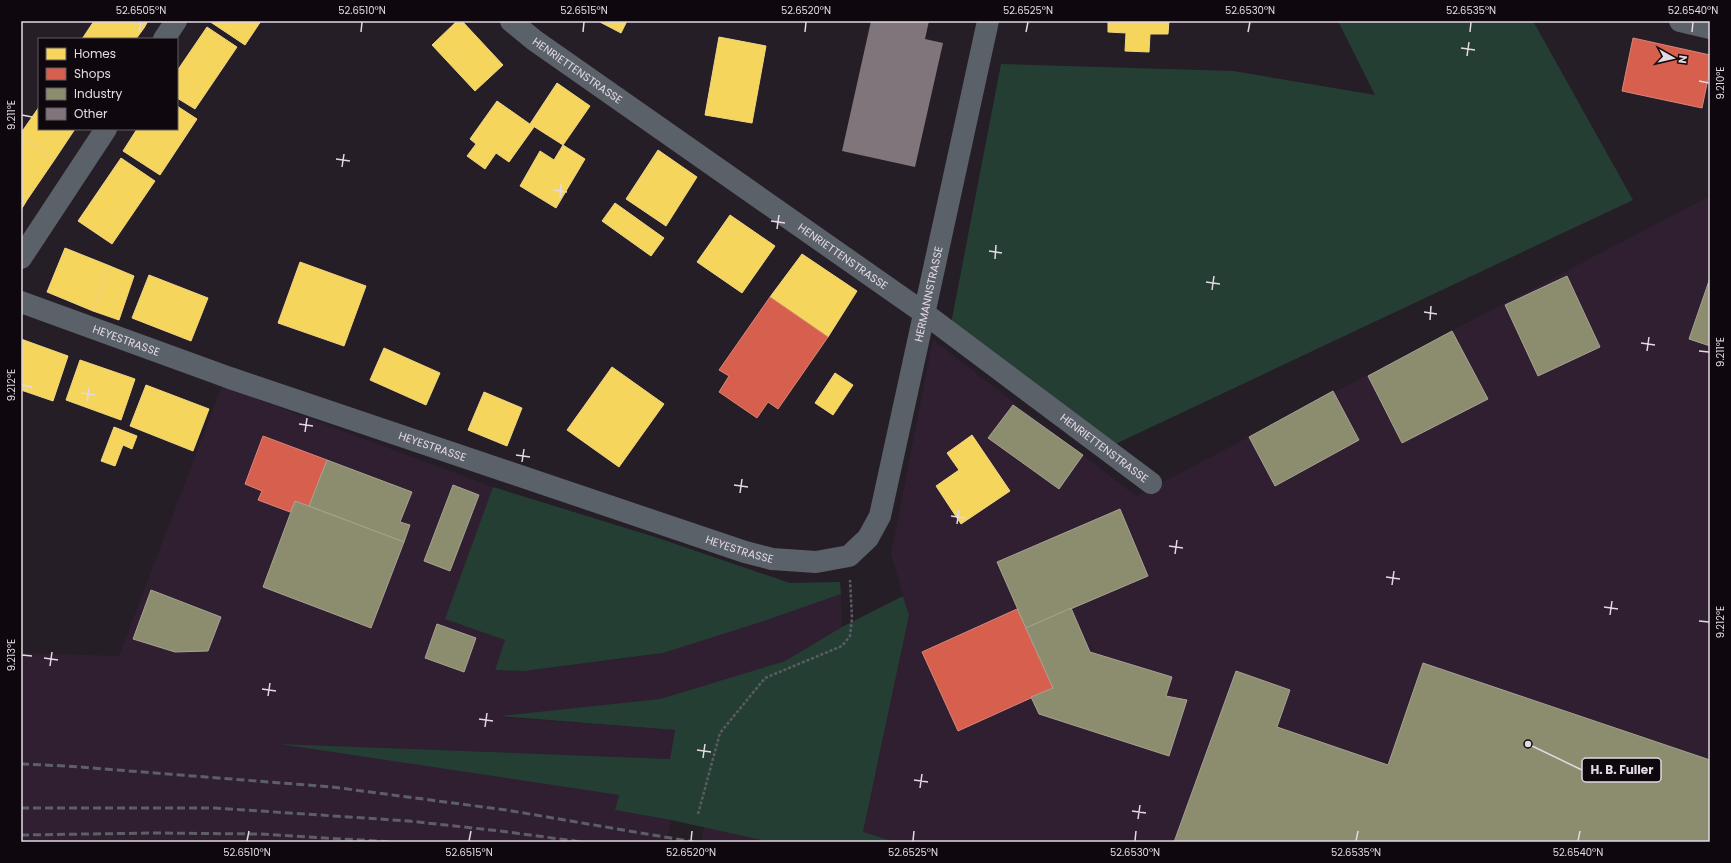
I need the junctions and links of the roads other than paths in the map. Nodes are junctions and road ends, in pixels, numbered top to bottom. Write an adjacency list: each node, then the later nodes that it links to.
1 (176, 21): 6 (street)
2 (511, 21): 10 (street, HENRIETTENSTRASSE)
3 (988, 21): 10 (street, HERMANNSTRASSE)
4 (1680, 21): 5 (street)
5 (1710, 28)
6 (165, 38)
7 (105, 130): 8 (street)
8 (21, 258)
9 (21, 302): 12 (street, HEYESTRASSE)
10 (924, 313): 11 (street, HENRIETTENSTRASSE); 12 (street, HERMANNSTRASSE)
11 (1151, 483)
12 (849, 556)

